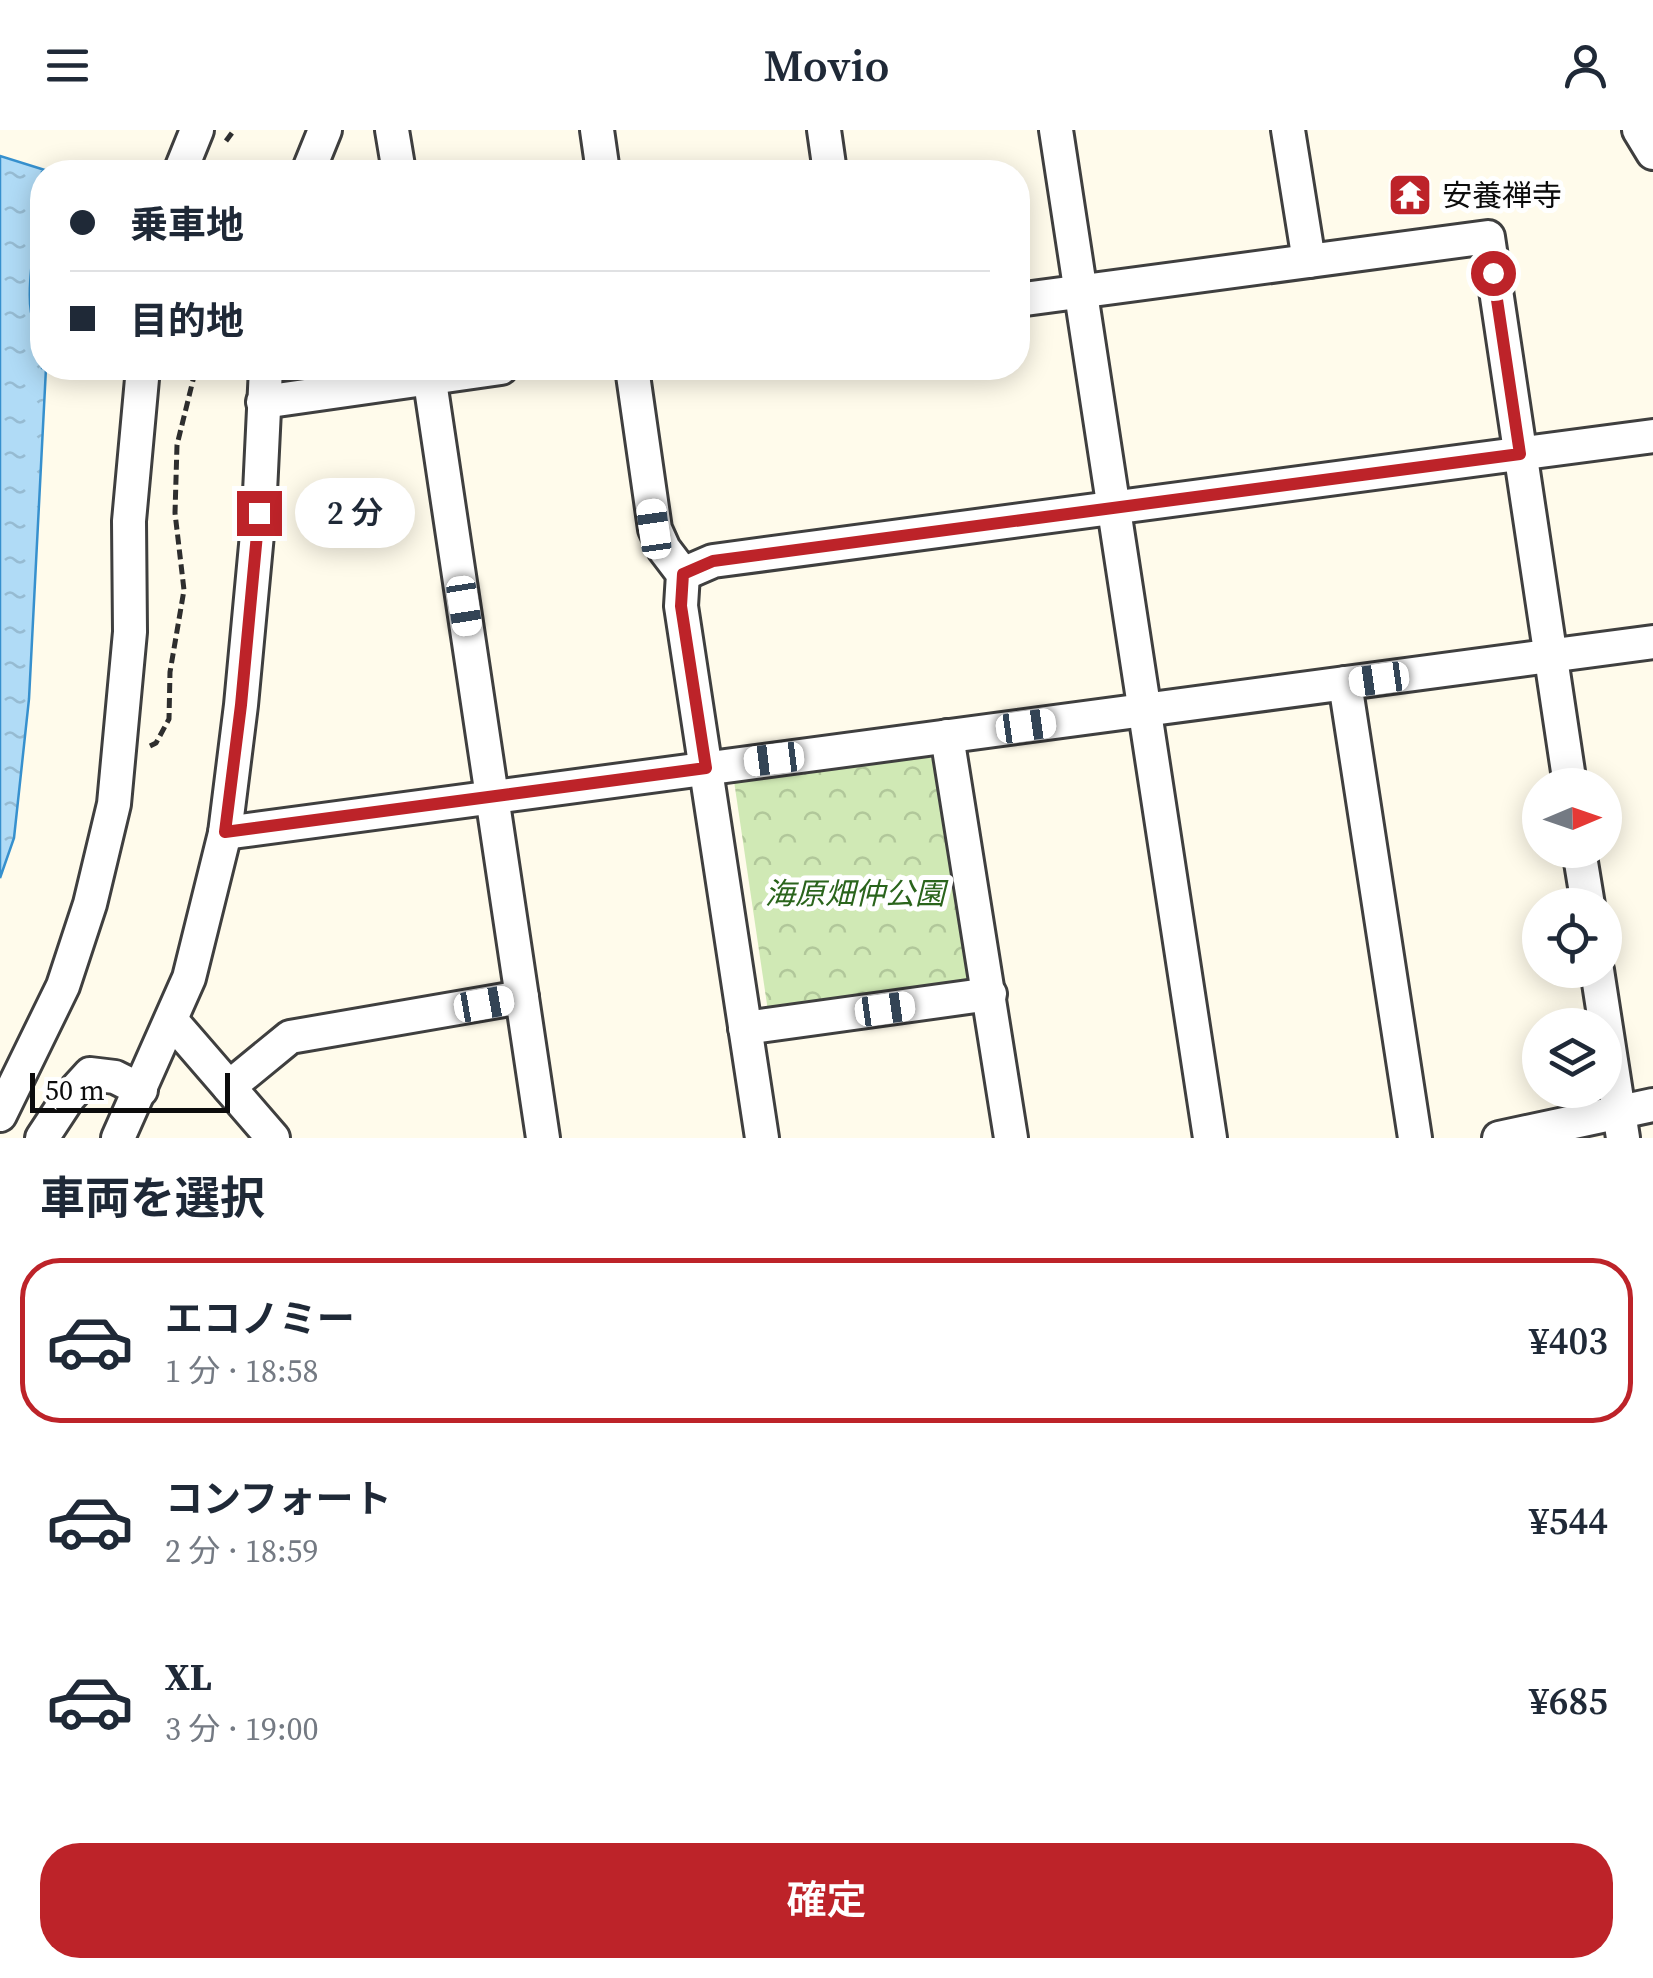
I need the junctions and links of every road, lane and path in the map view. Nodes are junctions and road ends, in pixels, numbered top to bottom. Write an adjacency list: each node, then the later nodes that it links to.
1 (197, 130): 10 (street)
2 (325, 130): 11 (street)
3 (392, 130): 12 (street)
4 (597, 130): 13 (street)
5 (824, 130): 14 (street)
6 (1056, 130): 16 (street)
7 (1288, 130): 15 (street)
8 (1640, 130): 9 (street)
9 (1653, 153)
10 (185, 160)
11 (313, 160)
12 (397, 160)
13 (601, 160)
14 (828, 160)
15 (1309, 261): 16 (street); 26 (street)
16 (1080, 291): 17 (street); 27 (street)
17 (1030, 298)
18 (143, 380): 34 (street)
19 (193, 380): 34 (path)
20 (265, 380): 24 (street)
21 (389, 380): 24 (street)
22 (430, 380): 37 (street)
23 (634, 380): 28 (street)
24 (263, 402): 38 (street)
25 (1653, 436): 26 (street)
26 (1520, 454): 27 (street); 30 (street)
27 (1114, 509): 28 (street); 32 (street)
28 (683, 574): 35 (street)
29 (1653, 642): 30 (street)
30 (1550, 656): 31 (street); 36 (street)
31 (1345, 683): 32 (street); 56 (street)
32 (1144, 710): 33 (street); 55 (street)
33 (947, 736): 35 (street); 40 (street)
34 (119, 759): 47 (street)
35 (706, 768): 37 (street); 43 (street)
36 (1567, 768)
37 (492, 797): 38 (street); 41 (street)
38 (225, 832): 42 (street)
39 (1601, 988): 48 (street)
40 (990, 994): 43 (street); 54 (street)
41 (522, 997): 44 (street); 52 (street)
42 (171, 1020): 44 (street); 45 (street)
43 (745, 1028): 53 (street)
44 (229, 1087): 51 (street)
45 (142, 1090): 49 (street); 50 (street)
46 (1653, 1105): 48 (street)
47 (0, 1115)
48 (1621, 1125): 57 (street)
49 (42, 1138)
50 (118, 1138)
51 (273, 1138)
52 (543, 1138)
53 (762, 1138)
54 (1012, 1138)
55 (1210, 1138)
56 (1415, 1138)
57 (1499, 1138)

